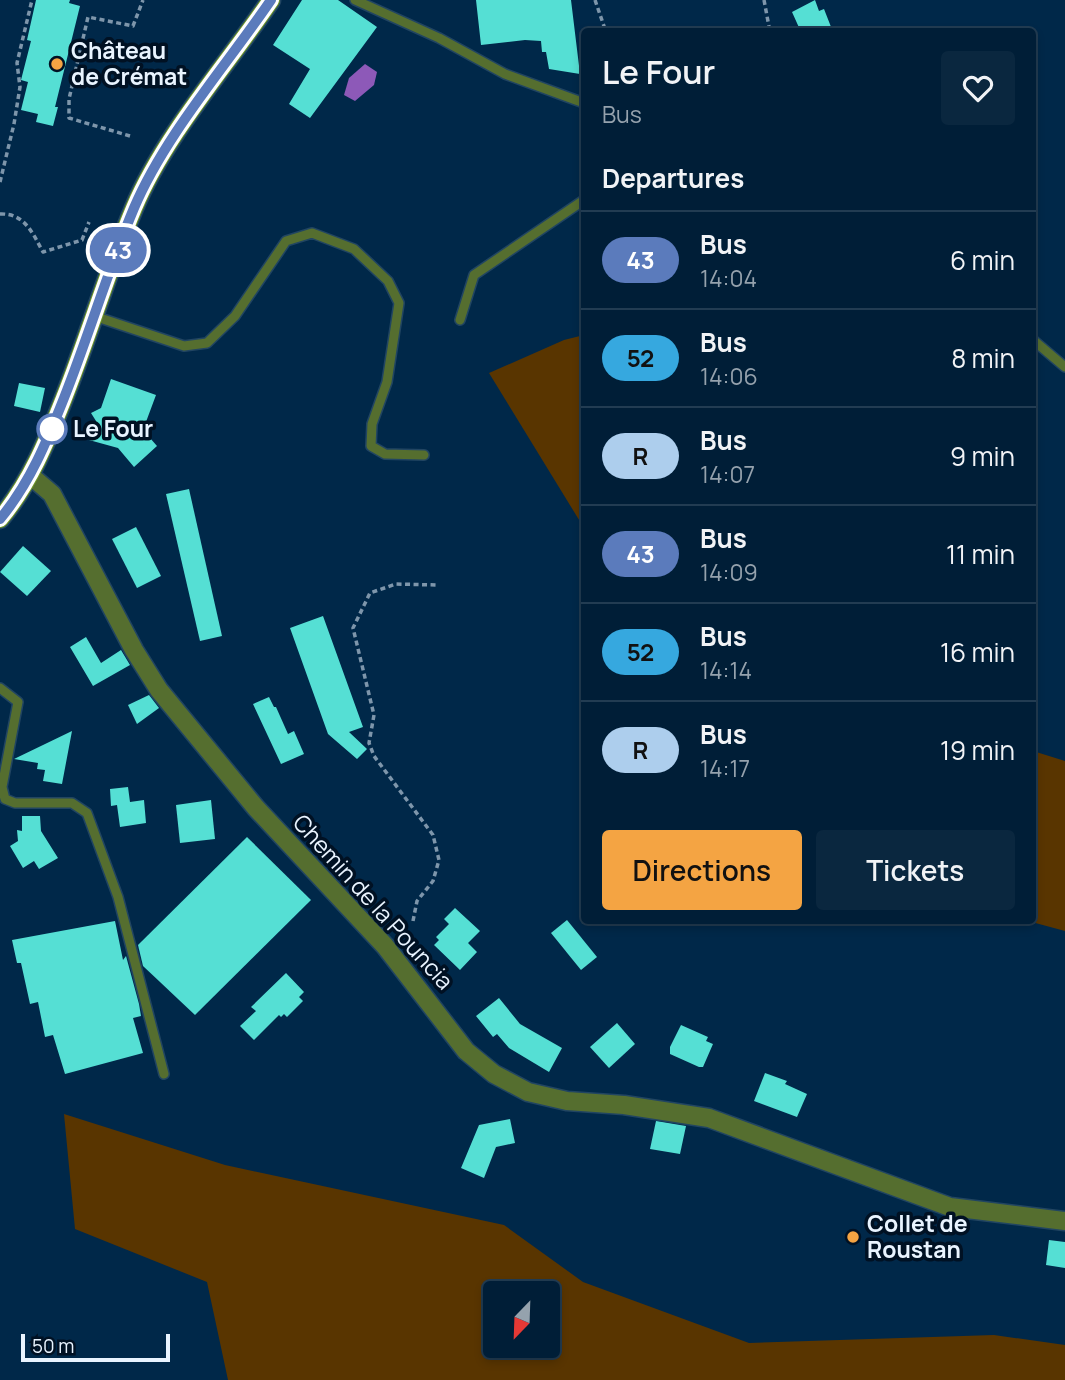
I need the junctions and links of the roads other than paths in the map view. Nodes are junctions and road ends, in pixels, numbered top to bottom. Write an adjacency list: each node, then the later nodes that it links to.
1 (271, 0): 5 (street)
2 (355, 0): 3 (lane)
3 (581, 102)
4 (581, 202): 6 (lane)
5 (93, 316): 9 (lane); 10 (street)
6 (460, 320)
7 (1036, 342): 8 (lane)
8 (1065, 367)
9 (424, 455)
10 (31, 476): 11 (street); 14 (street, Chemin de la Pouncia)
11 (0, 519)
12 (0, 688): 13 (lane)
13 (163, 1074)
14 (1065, 1221)

